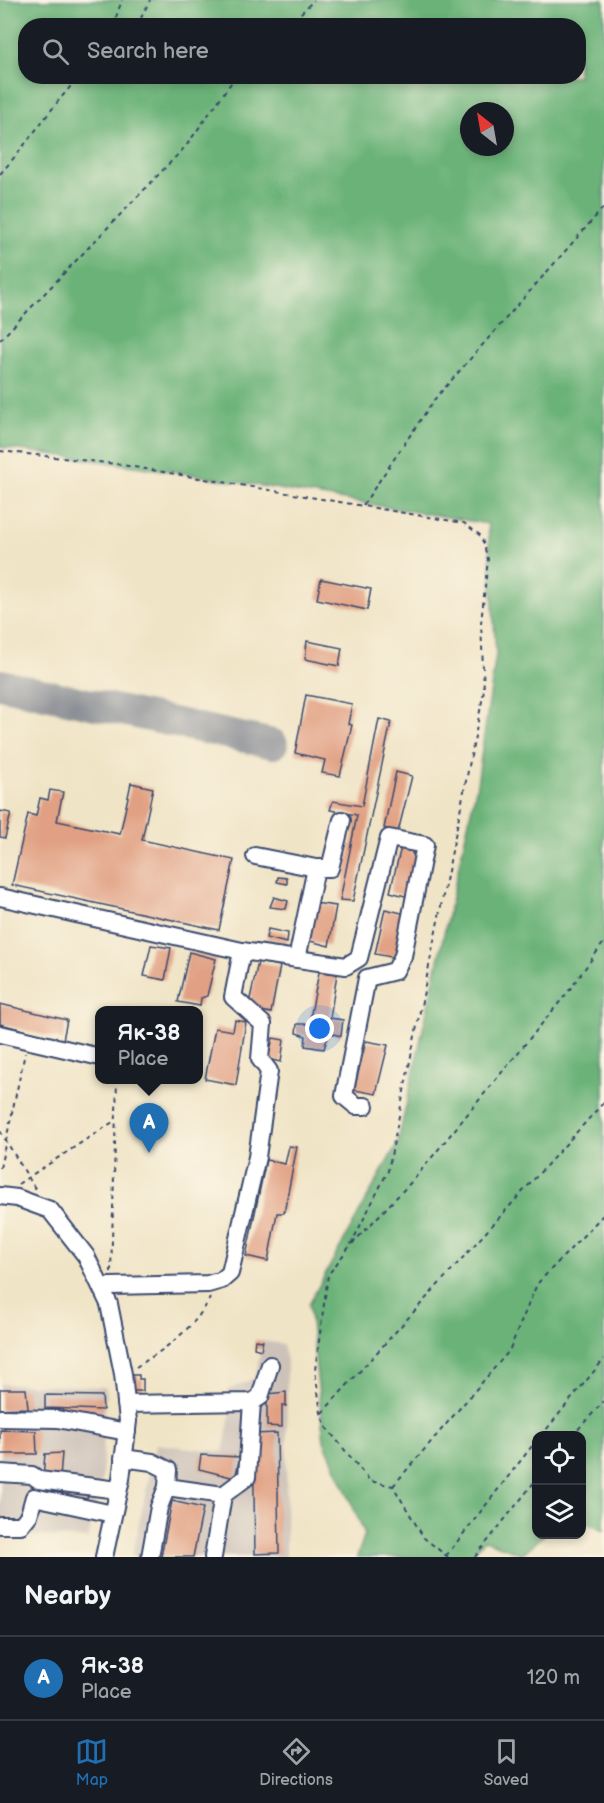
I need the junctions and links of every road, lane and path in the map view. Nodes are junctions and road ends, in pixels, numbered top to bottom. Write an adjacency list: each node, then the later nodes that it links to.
1 (122, 0): 4 (path)
2 (150, 0): 5 (path)
3 (314, 0): 6 (path)
4 (116, 18)
5 (140, 18)
6 (296, 18)
7 (72, 84): 9 (path)
8 (230, 84): 11 (path)
9 (0, 174)
10 (604, 207): 13 (path)
11 (0, 340)
12 (0, 451): 13 (path)
13 (363, 505): 37 (path)
14 (342, 820): 16 (street)
15 (255, 856): 16 (street)
16 (316, 868): 20 (street)
17 (0, 897): 19 (street)
18 (604, 942): 37 (path)
19 (242, 951): 20 (street); 38 (street)
20 (297, 959): 21 (street)
21 (354, 961): 22 (street); 22 (street)
22 (367, 978): 28 (street)
23 (0, 1035): 24 (street)
24 (28, 1041): 25 (street); 31 (path)
25 (95, 1056)
26 (117, 1084): 29 (path)
27 (604, 1102): 46 (path)
28 (365, 1106)
29 (116, 1120): 33 (path); 39 (path)
30 (0, 1131): 31 (path)
31 (6, 1139): 32 (path); 33 (path)
32 (0, 1167)
33 (29, 1175): 34 (path); 35 (path)
34 (1, 1196): 35 (street)
35 (46, 1209): 39 (street)
36 (604, 1214): 55 (path)
37 (350, 1246): 46 (path)
38 (217, 1282): 39 (street); 42 (path)
39 (107, 1288): 42 (street)
40 (604, 1359): 48 (path)
41 (270, 1365): 44 (street)
42 (123, 1374): 45 (street)
43 (604, 1401): 49 (path)
44 (252, 1402): 45 (street); 58 (street)
45 (126, 1404): 50 (street)
46 (321, 1413): 55 (path)
47 (0, 1418): 50 (street)
48 (545, 1431)
49 (577, 1431)
50 (126, 1432): 52 (street)
51 (532, 1447): 64 (path)
52 (123, 1458): 56 (street); 57 (street)
53 (0, 1473): 57 (street)
54 (533, 1485): 65 (path)
55 (393, 1486): 64 (path)
56 (167, 1487): 58 (street); 62 (street)
57 (118, 1490): 59 (street)
58 (223, 1495): 63 (street)
59 (113, 1514): 60 (street); 61 (street)
60 (0, 1525)
61 (104, 1557)
62 (150, 1557)
63 (213, 1557)
64 (447, 1557)
65 (475, 1557)

